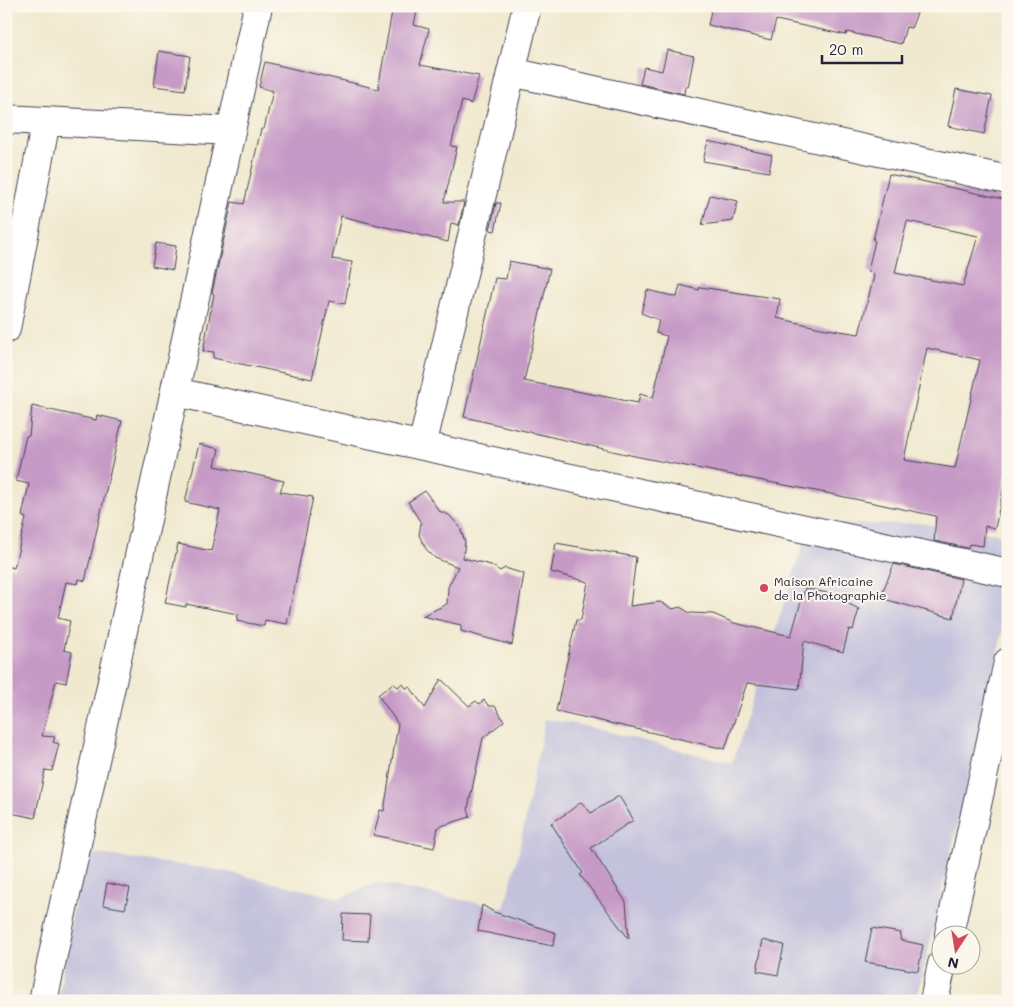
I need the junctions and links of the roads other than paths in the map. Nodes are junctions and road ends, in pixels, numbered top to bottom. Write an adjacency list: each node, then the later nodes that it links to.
1 (258, 6): 6 (street)
2 (527, 6): 3 (street)
3 (511, 72): 7 (street); 10 (street)
4 (6, 119): 5 (street)
5 (46, 121): 6 (street); 8 (street)
6 (231, 131): 9 (street)
7 (1008, 180)
8 (6, 329)
9 (175, 392): 10 (street); 15 (street)
10 (422, 446): 11 (street)
11 (1008, 573)
12 (1008, 662): 13 (street)
13 (951, 924)
14 (940, 974): 16 (street)
15 (43, 1001)
16 (934, 1001)

